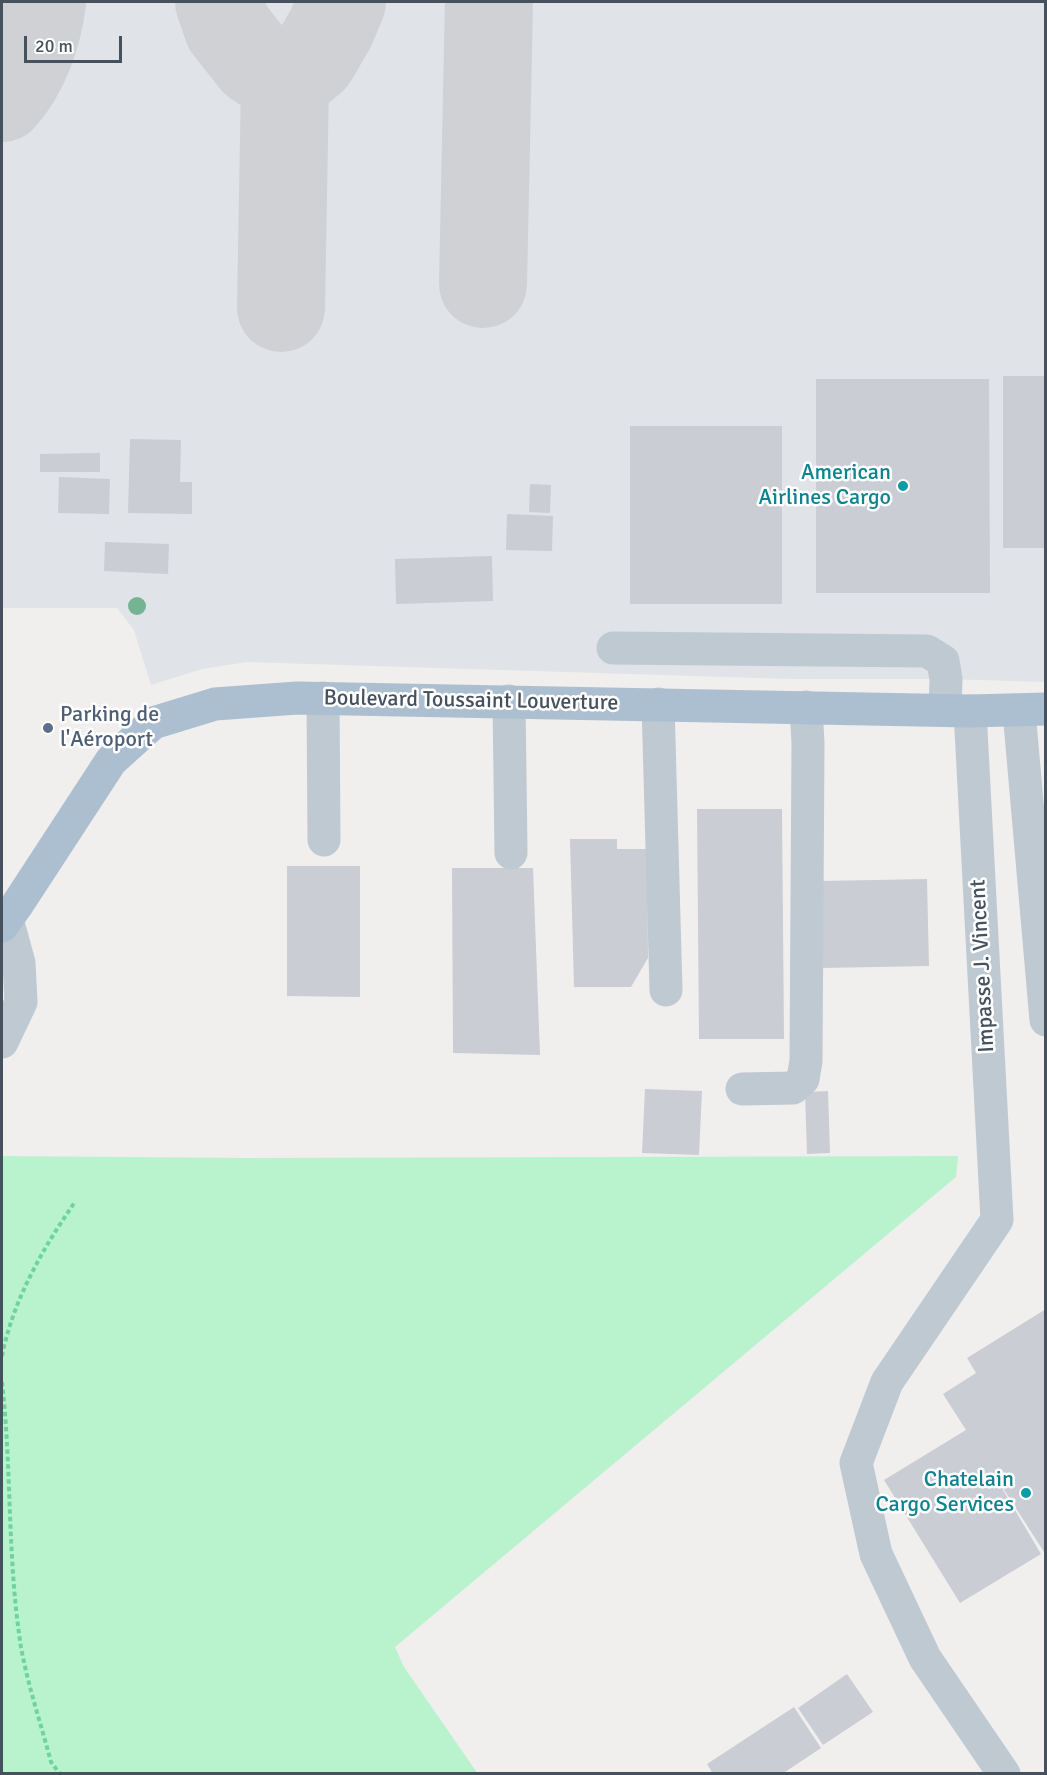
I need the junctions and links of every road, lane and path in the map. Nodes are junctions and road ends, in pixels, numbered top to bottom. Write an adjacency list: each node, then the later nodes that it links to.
1 (613, 648): 6 (lane, Impasse J. Vincent)
2 (323, 698): 3 (main road, Boulevard Toussaint Louverture); 8 (lane); 10 (main road, Boulevard Toussaint Louverture)
3 (509, 701): 4 (main road, Boulevard Toussaint Louverture); 9 (lane)
4 (658, 704): 5 (main road, Boulevard Toussaint Louverture); 12 (lane)
5 (806, 707): 6 (main road, Boulevard Toussaint Louverture); 15 (lane)
6 (957, 710): 7 (main road, Boulevard Toussaint Louverture); 20 (lane, Impasse J. Vincent)
7 (1032, 710): 11 (lane)
8 (324, 840)
9 (511, 853)
10 (4, 922): 14 (lane)
11 (1042, 937): 13 (lane)
12 (666, 990)
13 (1046, 1020)
14 (2, 1042)
15 (742, 1089)
16 (75, 1202): 17 (path)
17 (2, 1356)
18 (2, 1382): 19 (path)
19 (60, 1773)
20 (1004, 1773)

